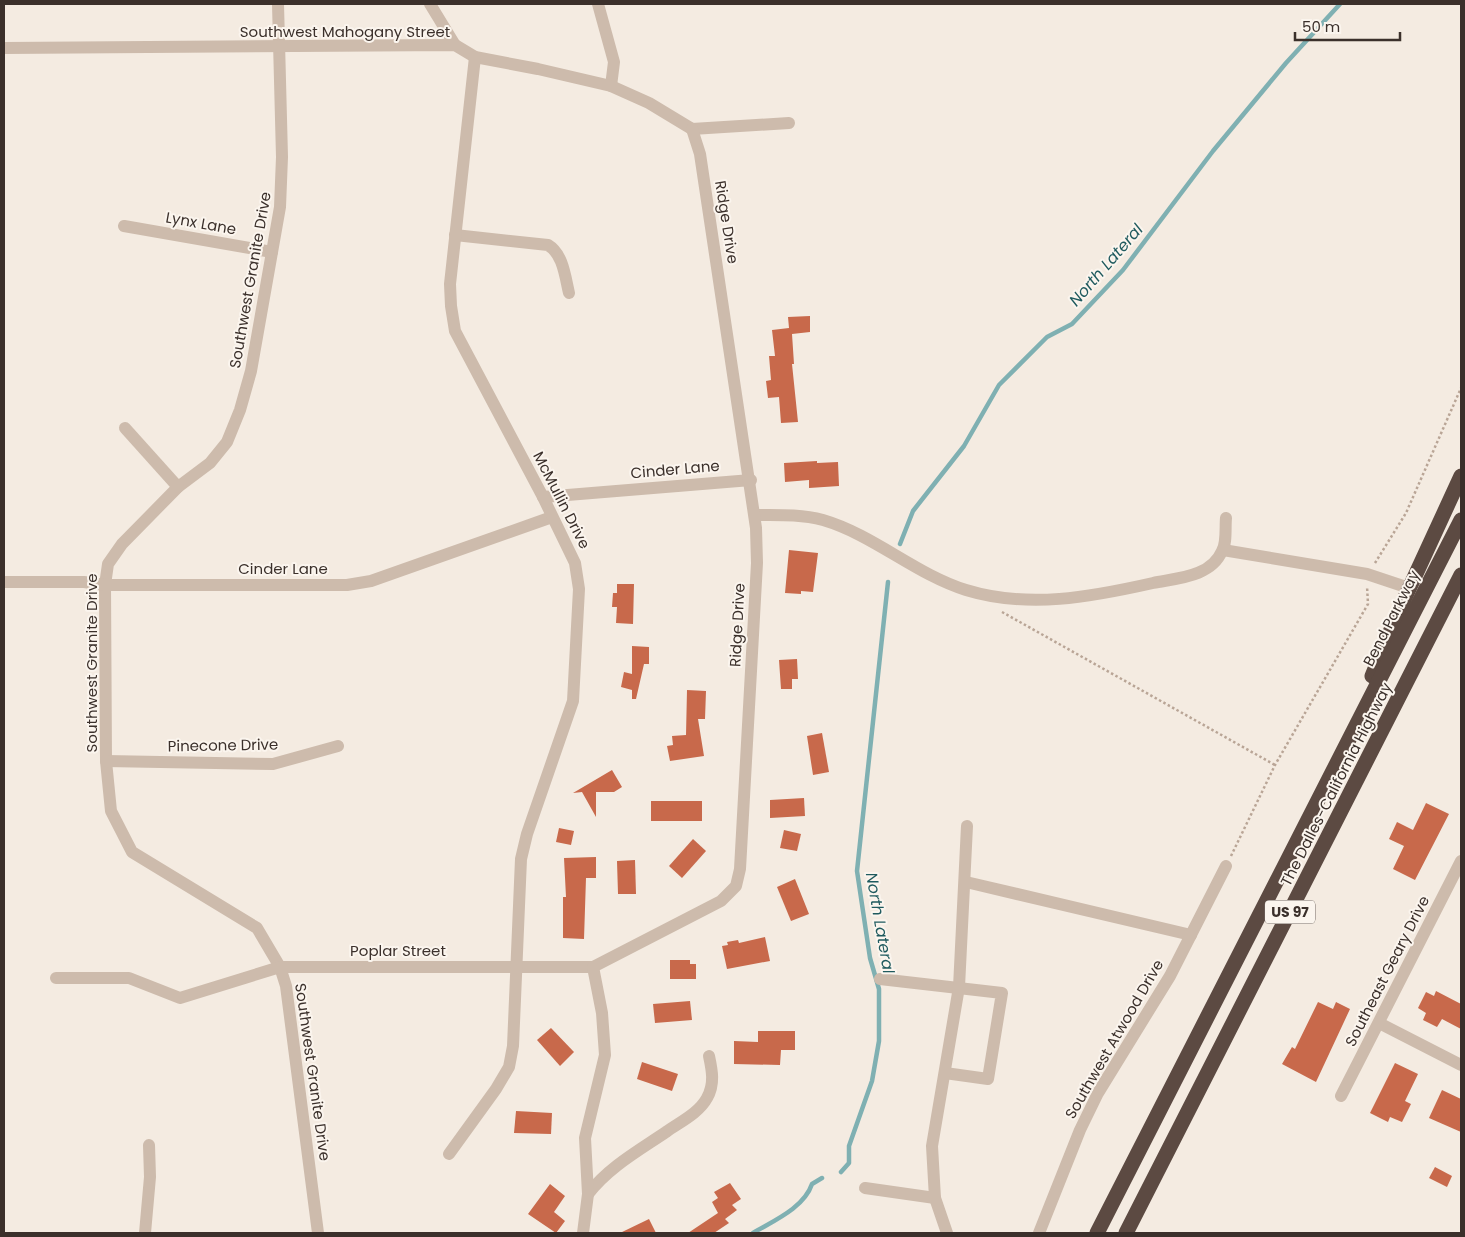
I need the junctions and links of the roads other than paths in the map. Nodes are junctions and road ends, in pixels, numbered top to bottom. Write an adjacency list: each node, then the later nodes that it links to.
1 (278, 4): 5 (street, Southwest Granite Drive)
2 (430, 4): 4 (street)
3 (598, 4): 8 (street)
4 (455, 45): 5 (street, Southwest Mahogany Street); 7 (street, Southwest Mahogany Street)
5 (279, 47): 6 (street, Southwest Mahogany Street); 13 (street, Southwest Granite Drive)
6 (4, 48)
7 (475, 57): 8 (street, Southwest Mahogany Street); 12 (street, McMullin Drive)
8 (611, 86): 10 (street, Southwest Mahogany Street)
9 (789, 123): 10 (street)
10 (692, 129): 17 (street, Ridge Drive)
11 (124, 226): 13 (street, Lynx Lane)
12 (455, 235): 14 (street); 19 (street, McMullin Drive)
13 (272, 252): 18 (street, Southwest Granite Drive)
14 (569, 293)
15 (125, 428): 18 (street)
16 (1461, 476): 29 (highway)
17 (751, 480): 19 (street, Cinder Lane); 20 (street, Ridge Drive)
18 (178, 487): 27 (street, Southwest Granite Drive)
19 (543, 496): 21 (street, McMullin Drive)
20 (755, 515): 24 (street); 39 (street, Ridge Drive)
21 (552, 517): 27 (street, Cinder Lane); 38 (street, McMullin Drive)
22 (1226, 518): 24 (street)
23 (1461, 520): 30 (highway, Bend Parkway / US 97)
24 (1223, 550): 29 (street)
25 (1461, 576): 28 (highway, US 97)
26 (4, 582): 27 (street, Cinder Lane)
27 (105, 585): 32 (street, Southwest Granite Drive)
28 (1457, 585): 60 (highway, The Dalles-California Highway / US 97)
29 (1409, 588): 30 (highway)
30 (1353, 732): 59 (highway, The Dalles-California Highway / US 97)
31 (338, 746): 32 (street, Pinecone Drive)
32 (106, 761): 40 (street, Southwest Granite Drive)
33 (967, 826): 36 (street)
34 (1461, 861): 44 (street, Southeast Geary Drive)
35 (1226, 866): 37 (street, Southwest Atwood Drive)
36 (966, 882): 37 (street); 43 (street)
37 (1191, 935): 58 (street, Southwest Atwood Drive)
38 (516, 966): 39 (street, Ridge Drive); 40 (street, Poplar Street); 50 (street, McMullin Drive)
39 (593, 966): 52 (street)
40 (280, 967): 41 (street, Poplar Street); 55 (street, Southwest Granite Drive)
41 (56, 978)
42 (880, 978): 43 (street)
43 (959, 987): 47 (street); 47 (street)
44 (1379, 1023): 46 (street); 48 (street, Southeast Geary Drive)
45 (709, 1056): 52 (street)
46 (1461, 1064)
47 (945, 1072): 53 (street)
48 (1342, 1096)
49 (149, 1145): 54 (street)
50 (450, 1154)
51 (864, 1188): 53 (street)
52 (588, 1194): 56 (street)
53 (935, 1198): 57 (street)
54 (145, 1233)
55 (318, 1233)
56 (583, 1233)
57 (947, 1233)
58 (1039, 1233)
59 (1097, 1233)
60 (1126, 1233)

